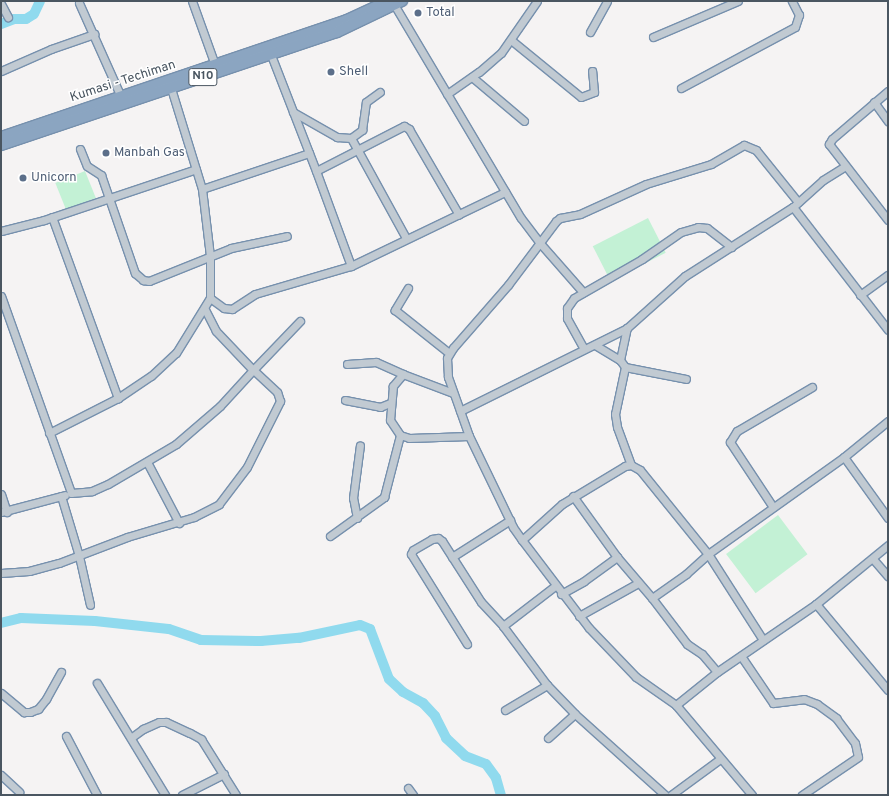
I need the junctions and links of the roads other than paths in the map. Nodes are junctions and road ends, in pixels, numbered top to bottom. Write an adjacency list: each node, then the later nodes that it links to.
1 (192, 1): 15 (street)
2 (537, 1): 13 (street)
3 (607, 1): 10 (street)
4 (738, 1): 12 (street)
5 (792, 1): 20 (street)
6 (394, 2): 14 (highway, N10); 15 (highway, Kumasi - Techiman / N10); 23 (street)
7 (79, 3): 11 (street)
8 (1, 4): 9 (street)
9 (8, 17)
10 (590, 32)
11 (94, 34): 17 (street); 24 (street)
12 (653, 37)
13 (511, 40): 16 (street); 18 (street)
14 (270, 55): 19 (highway, N10); 26 (street)
15 (215, 65): 24 (highway, Kumasi - Techiman / N10)
16 (592, 70)
17 (1, 71)
18 (472, 77): 23 (street); 27 (street)
19 (171, 88): 31 (highway, N10); 36 (street)
20 (681, 88)
21 (888, 91): 25 (street)
22 (380, 92): 30 (street)
23 (447, 94): 39 (street)
24 (121, 97): 29 (highway, Kumasi - Techiman / N10)
25 (874, 102): 28 (street); 35 (street)
26 (293, 112): 30 (street); 34 (street)
27 (524, 121)
28 (888, 121)
29 (1, 137)
30 (351, 138): 33 (street)
31 (1, 145)
32 (80, 149): 40 (street)
33 (357, 150): 37 (street); 42 (street); 47 (street)
34 (309, 153): 37 (street); 38 (street)
35 (845, 166): 41 (street); 44 (street)
36 (196, 169): 38 (street); 40 (street)
37 (316, 171): 51 (street)
38 (202, 188): 50 (street)
39 (505, 192): 42 (street); 48 (street)
40 (109, 198): 43 (street); 50 (street)
41 (795, 205): 48 (street); 49 (street); 55 (street)
42 (458, 214): 47 (street)
43 (52, 217): 45 (street); 73 (street)
44 (888, 220)
45 (1, 231)
46 (287, 236): 50 (street)
47 (406, 238): 51 (street)
48 (539, 242): 54 (street); 64 (street)
49 (731, 247): 54 (street); 60 (street)
50 (210, 256): 57 (street)
51 (351, 266): 57 (street)
52 (888, 275): 55 (street)
53 (408, 288): 64 (street)
54 (583, 292): 63 (street)
55 (860, 295): 61 (street)
56 (1, 296): 78 (street)
57 (210, 298): 58 (street)
58 (205, 309): 68 (street); 73 (street)
59 (300, 321): 68 (street)
60 (627, 328): 62 (street); 65 (street)
61 (888, 330)
62 (595, 345): 63 (street); 65 (street)
63 (584, 349): 76 (street)
64 (449, 353): 72 (street)
65 (620, 360): 67 (street)
66 (347, 364): 69 (street)
67 (625, 366): 70 (street); 84 (street)
68 (253, 370): 83 (street); 94 (street)
69 (403, 374): 72 (street); 75 (street)
70 (686, 379)
71 (812, 387): 89 (street)
72 (453, 393): 76 (street)
73 (118, 398): 78 (street)
74 (345, 400): 75 (street)
75 (390, 403): 79 (street)
76 (460, 411): 80 (street)
77 (888, 421): 82 (street)
78 (49, 433): 85 (street)
79 (400, 435): 80 (street); 91 (street)
80 (469, 436): 93 (street)
81 (360, 445): 91 (street)
82 (844, 457): 89 (street); 92 (street)
83 (147, 462): 85 (street); 94 (street)
84 (631, 465): 88 (street); 98 (street)
85 (70, 493): 87 (street)
86 (1, 494): 90 (street)
87 (61, 496): 90 (street); 99 (street)
88 (573, 496): 96 (street); 101 (street)
89 (773, 507): 98 (street)
90 (4, 512)
91 (357, 518): 95 (street)
92 (888, 518)
93 (510, 520): 96 (street); 100 (street)
94 (179, 523): 99 (street)
95 (330, 536)
96 (522, 540): 106 (street)
97 (888, 545): 102 (street)
98 (708, 554): 108 (street); 113 (street)
99 (79, 556): 103 (street); 110 (street)
100 (452, 557): 112 (street); 114 (street)
101 (617, 557): 105 (street); 107 (street)
102 (873, 559): 104 (street); 109 (street)
103 (1, 572)
104 (888, 576)
105 (638, 583): 108 (street); 111 (street)
106 (555, 586): 107 (street); 112 (street)
107 (561, 594): 111 (street)
108 (652, 598): 117 (street)
109 (816, 604): 113 (street); 120 (street)
110 (90, 605)
111 (579, 616): 122 (street)
112 (503, 626): 119 (street)
113 (763, 640): 115 (street)
114 (467, 644)
115 (741, 656): 117 (street); 141 (street)
116 (61, 672): 121 (street)
117 (717, 672): 122 (street)
118 (97, 683): 126 (street)
119 (546, 684): 123 (street); 124 (street)
120 (888, 690)
121 (1, 693)
122 (676, 705): 128 (street)
123 (505, 710)
124 (575, 714): 127 (street); 138 (street)
125 (66, 736): 133 (street)
126 (132, 737): 129 (street); 134 (street)
127 (548, 738)
128 (720, 759): 139 (street); 140 (street)
129 (224, 774): 135 (street); 136 (street)
130 (1, 775): 132 (street)
131 (408, 788): 137 (street)
132 (19, 792)
133 (97, 795)
134 (165, 795)
135 (182, 795)
136 (236, 795)
137 (413, 795)
138 (665, 795)
139 (671, 795)
140 (752, 795)
141 (802, 795)

